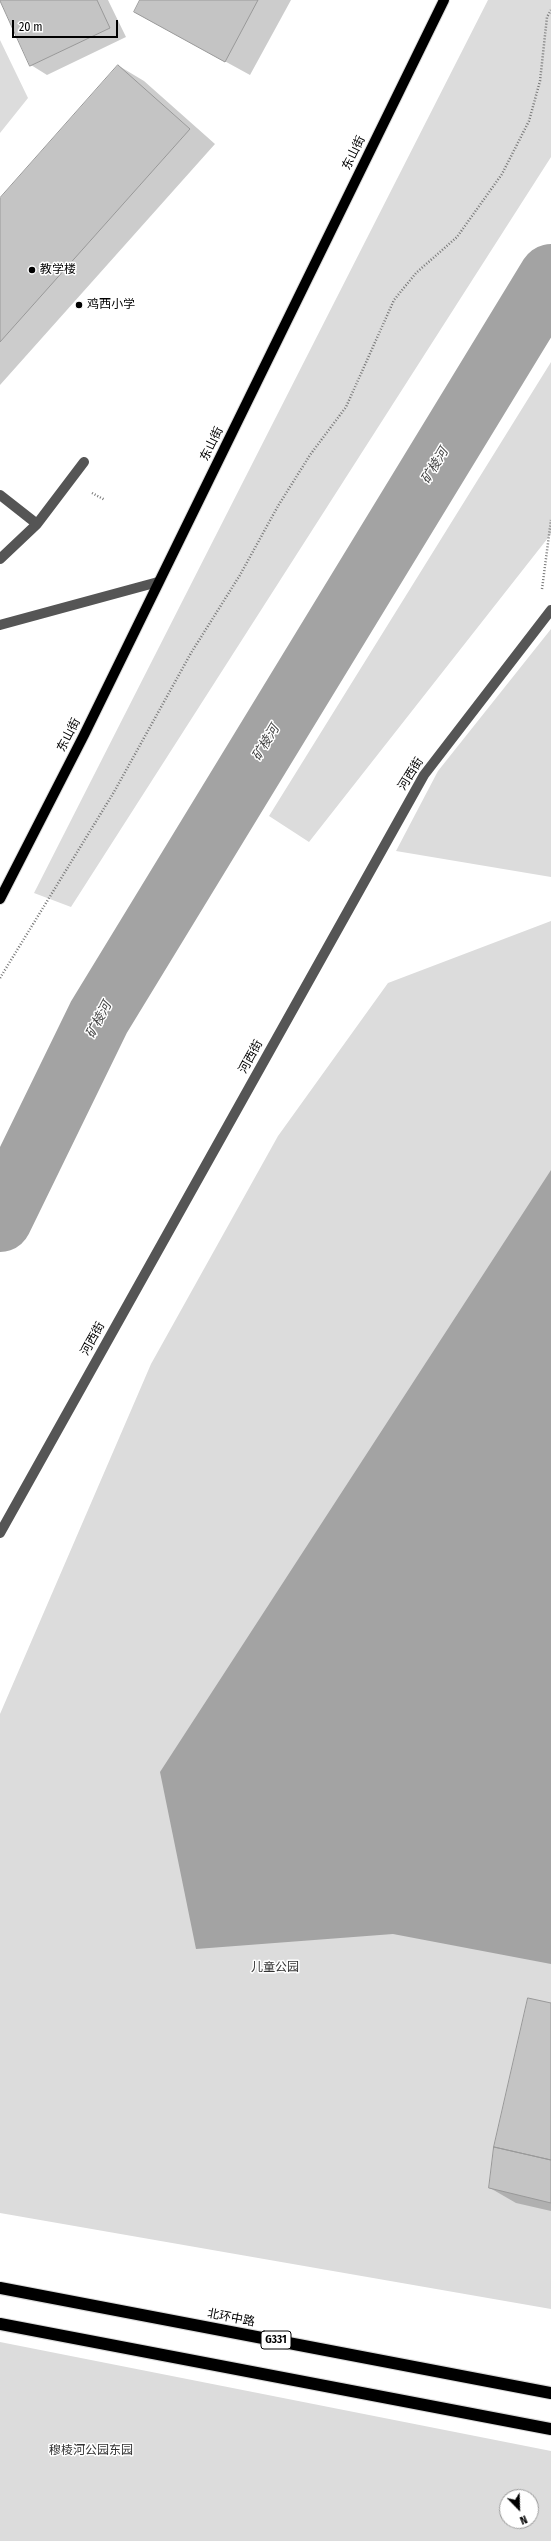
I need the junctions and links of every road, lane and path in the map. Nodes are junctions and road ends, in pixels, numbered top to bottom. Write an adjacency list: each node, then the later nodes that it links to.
1 (444, 0): 8 (main road, 东山街)
2 (551, 10): 13 (path)
3 (84, 462): 6 (street)
4 (0, 495): 6 (street)
5 (551, 520): 11 (path)
6 (37, 524): 7 (street)
7 (0, 559)
8 (158, 582): 10 (street); 12 (main road, 东山街)
9 (551, 610): 11 (street, 河西街)
10 (0, 626)
11 (537, 628): 14 (street, 河西街)
12 (0, 899)
13 (0, 978)
14 (0, 1533)
15 (0, 2288): 17 (highway, 北环中路 / G331)
16 (0, 2324): 18 (highway)
17 (551, 2393)
18 (551, 2429)

